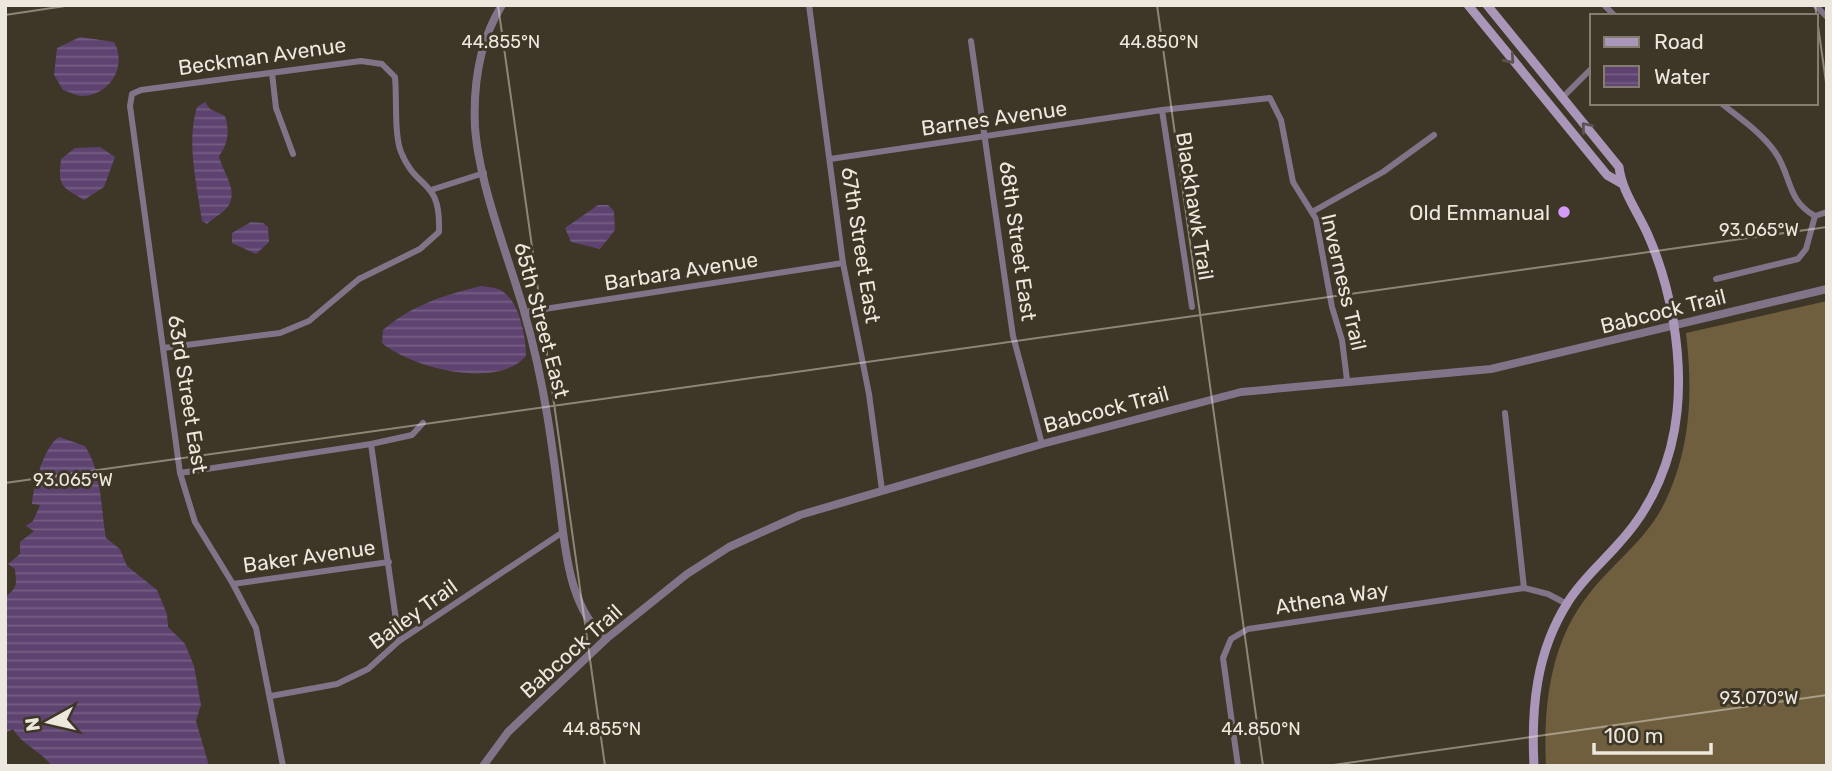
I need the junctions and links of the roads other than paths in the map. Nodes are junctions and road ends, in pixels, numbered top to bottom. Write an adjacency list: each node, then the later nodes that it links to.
1 (502, 5): 18 (street, 65th Street East)
2 (808, 5): 17 (street, 67th Street East)
3 (1468, 5): 19 (main road, one-way to 19)
4 (1487, 5): 11 (main road)
5 (1815, 5): 6 (street)
6 (1827, 17)
7 (971, 41): 15 (street, 68th Street East)
8 (1590, 70): 11 (street)
9 (272, 73): 10 (street, Beckman Avenue); 16 (street); 20 (street, Beckman Avenue)
10 (132, 94): 30 (street, 63rd Street East)
11 (1562, 98): 19 (main road, one-way to 11)
12 (1723, 105): 23 (street)
13 (1162, 110): 15 (street, Barnes Avenue); 21 (street, Inverness Trail); 27 (street, Blackhawk Trail)
14 (1434, 135): 21 (street)
15 (985, 137): 17 (street, Barnes Avenue); 35 (street, 68th Street East)
16 (293, 154)
17 (830, 159): 24 (street, 67th Street East)
18 (484, 173): 20 (street); 28 (street, 65th Street East)
19 (1621, 183): 29 (main road)
20 (431, 190): 30 (street)
21 (1312, 212): 31 (street, Inverness Trail)
22 (1827, 212): 23 (street)
23 (1815, 216): 25 (street)
24 (843, 263): 28 (street, Barbara Avenue); 37 (street, 67th Street East)
25 (1716, 279)
26 (1827, 289): 29 (street, Babcock Trail)
27 (1192, 307)
28 (525, 312): 38 (street, 65th Street East)
29 (1673, 326): 31 (street, Babcock Trail); 42 (main road)
30 (163, 348): 36 (street, 63rd Street East)
31 (1347, 380): 35 (street, Babcock Trail)
32 (1505, 413): 41 (street)
33 (423, 423): 34 (street)
34 (371, 443): 36 (street); 39 (street)
35 (1042, 444): 37 (street, Babcock Trail)
36 (180, 473): 40 (street, 63rd Street East)
37 (882, 490): 43 (street, Babcock Trail)
38 (563, 532): 43 (street, 65th Street East); 44 (street, Bailey Trail)
39 (389, 562): 40 (street, Baker Avenue); 44 (street)
40 (233, 584): 45 (street, 63rd Street East)
41 (1524, 588): 42 (street, Athena Way); 48 (street, Athena Way)
42 (1566, 604): 49 (main road)
43 (607, 639): 47 (street, Babcock Trail)
44 (399, 640): 45 (street, Bailey Trail)
45 (271, 696): 46 (street, 63rd Street East)
46 (283, 766)
47 (483, 766)
48 (1238, 766)
49 (1534, 766)

